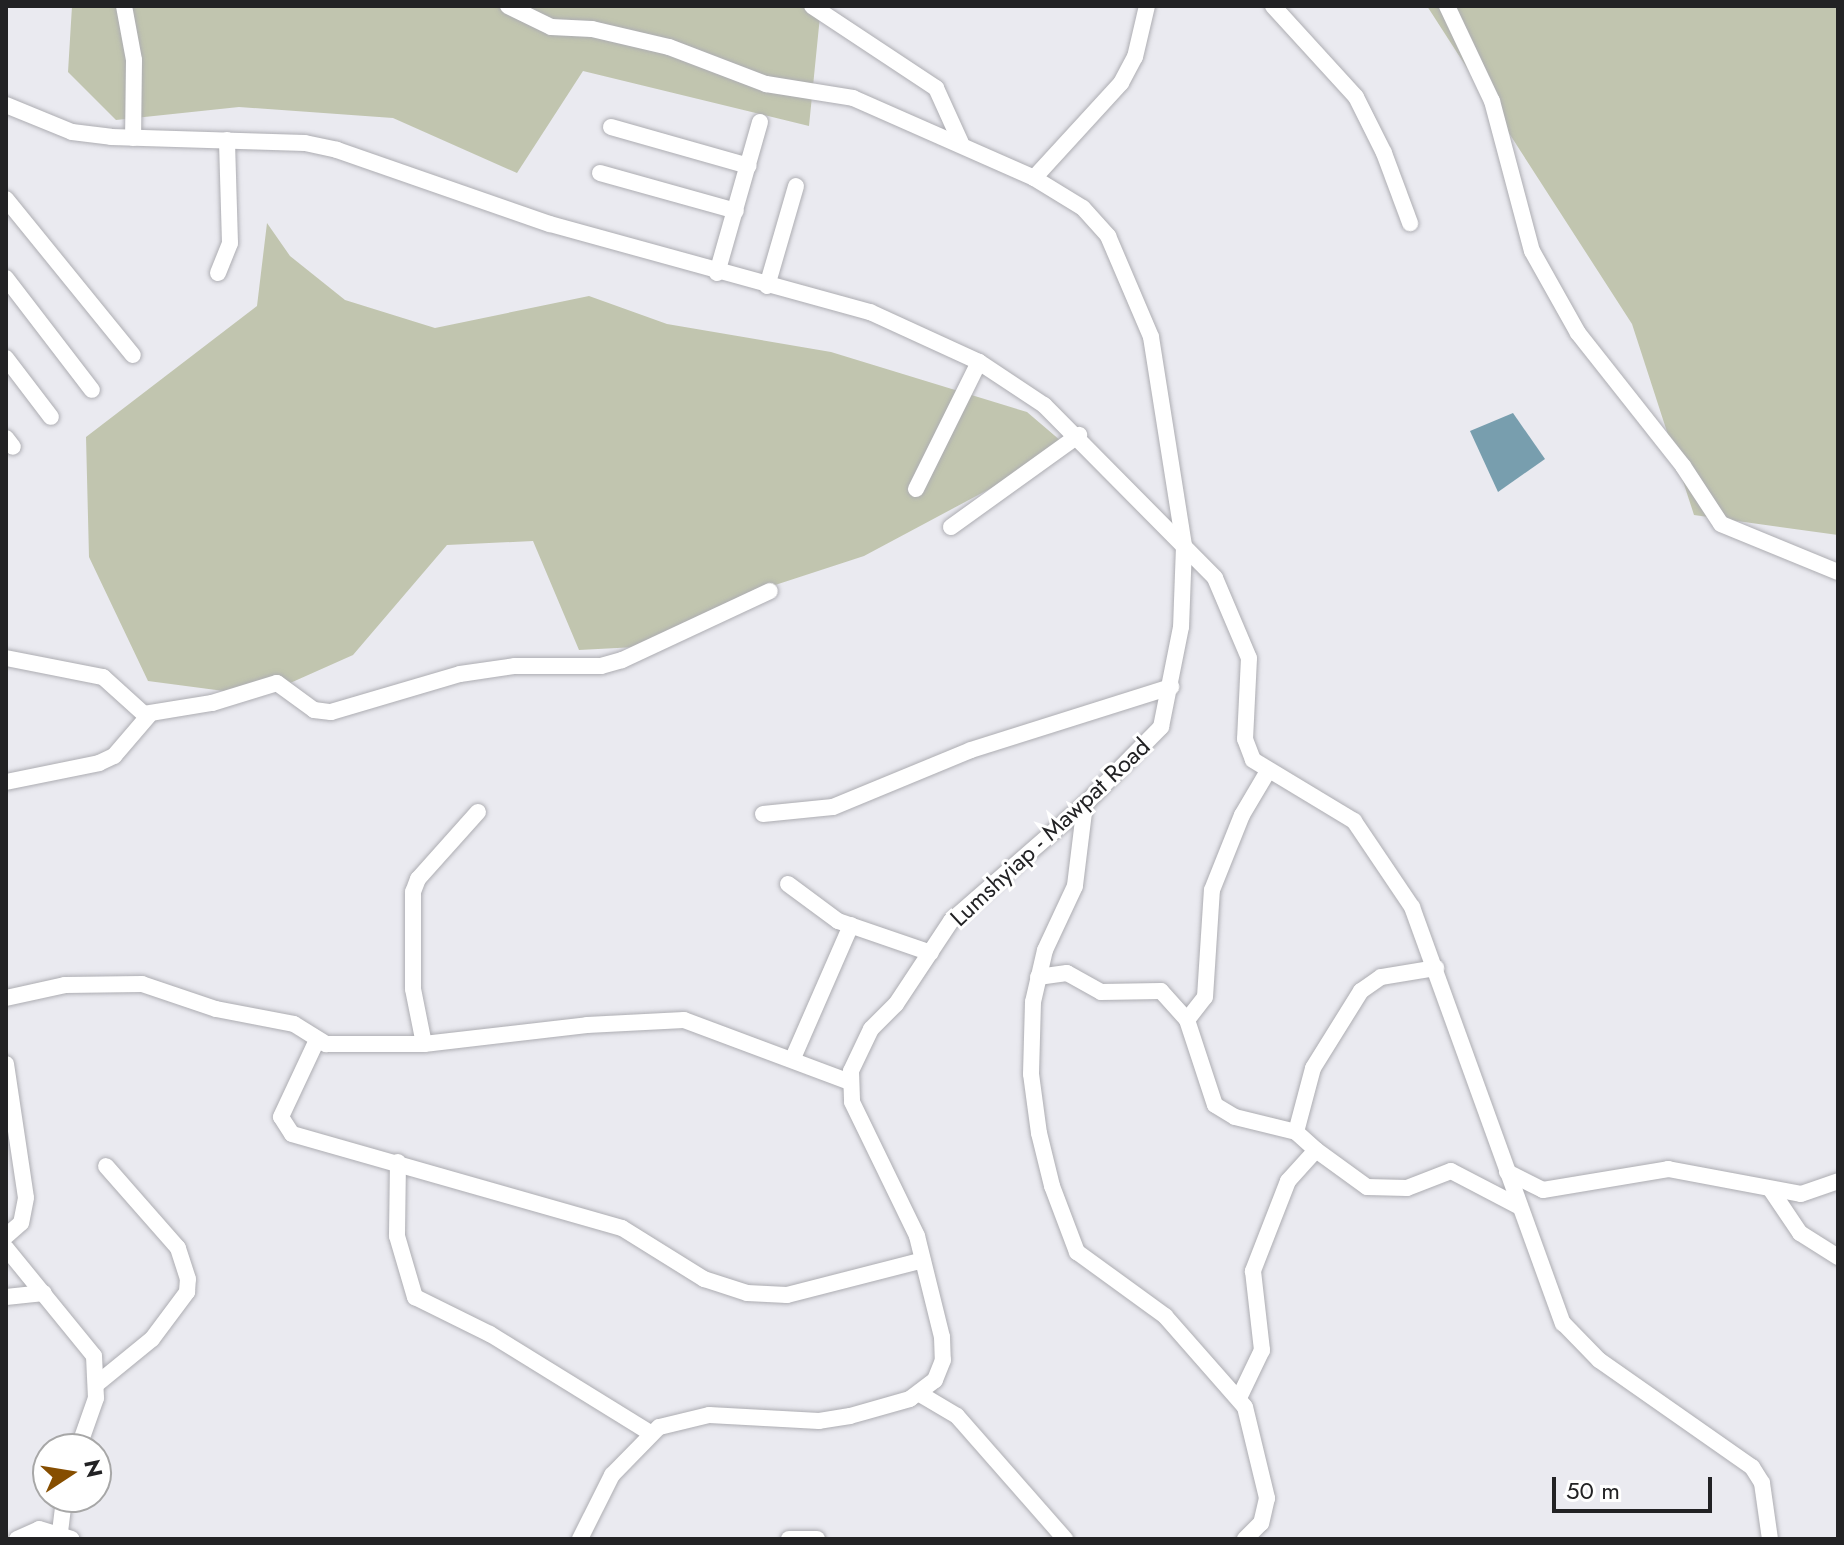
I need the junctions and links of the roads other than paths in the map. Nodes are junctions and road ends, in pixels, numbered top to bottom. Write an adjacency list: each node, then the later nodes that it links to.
1 (124, 6): 10 (street)
2 (508, 6): 12 (street, Lumshyiap - Mawpat Road)
3 (812, 6): 12 (street)
4 (1147, 6): 15 (street)
5 (1273, 6): 19 (street)
6 (1447, 6): 33 (street)
7 (6, 105): 10 (street)
8 (760, 122): 13 (street)
9 (611, 127): 13 (street)
10 (133, 138): 11 (street)
11 (227, 140): 20 (street); 21 (street)
12 (961, 143): 15 (street, Lumshyiap - Mawpat Road)
13 (749, 166): 18 (street)
14 (600, 173): 18 (street)
15 (1034, 178): 32 (street, Lumshyiap - Mawpat Road)
16 (796, 186): 23 (street)
17 (6, 199): 24 (street)
18 (736, 211): 21 (street)
19 (1410, 223)
20 (218, 273)
21 (717, 273): 23 (street)
22 (6, 278): 27 (street)
23 (767, 286): 26 (street)
24 (133, 355)
25 (6, 358): 28 (street)
26 (979, 362): 29 (street); 30 (street)
27 (92, 390)
28 (51, 417)
29 (1079, 435): 31 (street); 32 (street)
30 (916, 489)
31 (951, 527)
32 (1184, 546): 36 (street, Lumshyiap - Mawpat Road); 38 (street)
33 (1838, 572)
34 (770, 591): 37 (street)
35 (6, 658): 37 (street)
36 (1171, 687): 40 (street, Lumshyiap - Mawpat Road); 42 (street)
37 (150, 714): 39 (street)
38 (1268, 771): 46 (street); 49 (street)
39 (6, 782)
40 (1085, 804): 45 (street, Lumshyiap - Mawpat Road); 47 (street)
41 (478, 812): 51 (street)
42 (763, 814)
43 (788, 884): 44 (street)
44 (851, 925): 45 (street); 52 (street)
45 (931, 953): 54 (street, Lumshyiap - Mawpat Road)
46 (1436, 968): 55 (street); 59 (street)
47 (1038, 977): 49 (street); 71 (street)
48 (6, 998): 50 (street)
49 (1187, 1020): 55 (street)
50 (317, 1040): 51 (street); 57 (street)
51 (424, 1044): 52 (street)
52 (793, 1058): 54 (street)
53 (6, 1064): 63 (street)
54 (850, 1082): 66 (street)
55 (1296, 1132): 56 (street)
56 (1316, 1150): 62 (street); 71 (street)
57 (398, 1162): 66 (street); 73 (street)
58 (106, 1166): 69 (street)
59 (1507, 1172): 61 (street); 62 (street)
60 (1838, 1181): 61 (street)
61 (1771, 1190): 65 (street)
62 (1518, 1206): 82 (street)
63 (6, 1236)
64 (6, 1248): 67 (street)
65 (1838, 1257)
66 (923, 1260): 70 (street)
67 (44, 1293): 68 (street); 69 (street)
68 (6, 1297)
69 (98, 1383): 72 (street)
70 (920, 1394): 73 (street); 80 (street)
71 (1239, 1398): 81 (street)
72 (83, 1433)
73 (650, 1433): 77 (street)
74 (65, 1513): 75 (street)
75 (66, 1535): 76 (street)
76 (17, 1539)
77 (580, 1539)
78 (789, 1539): 79 (street)
79 (817, 1539)
80 (1065, 1539)
81 (1245, 1539)
82 (1770, 1539)

